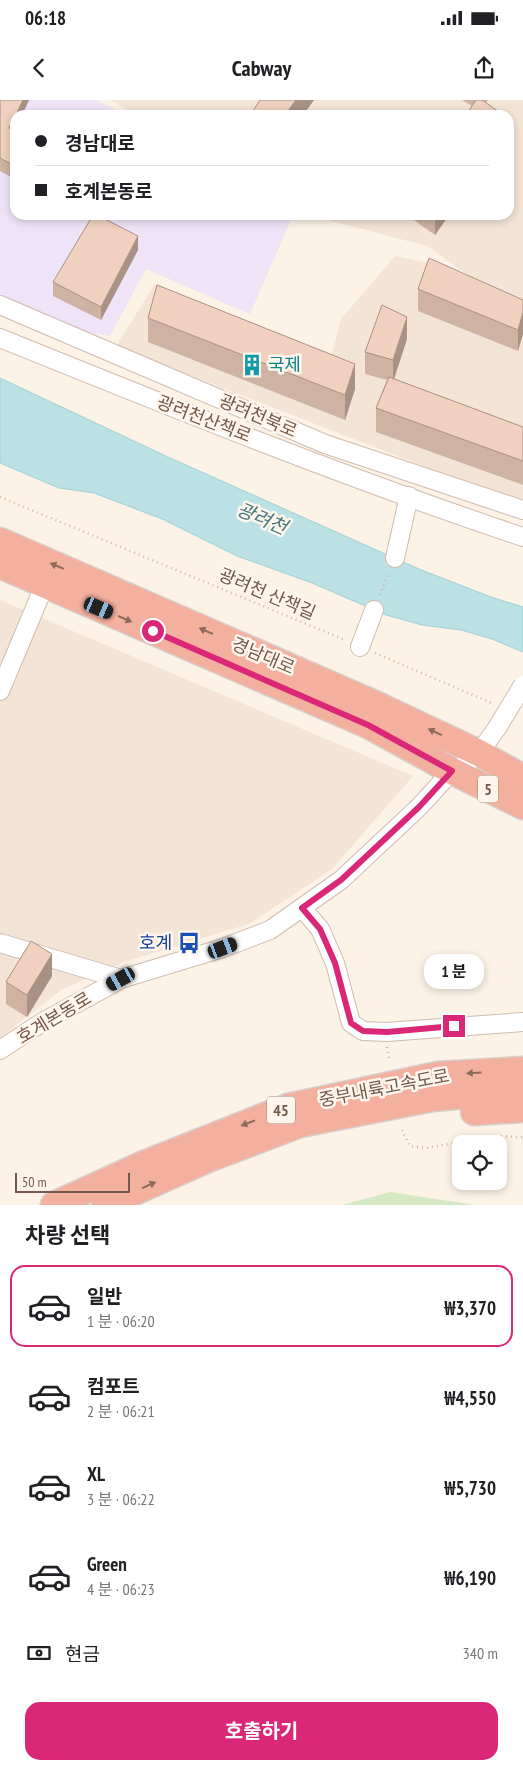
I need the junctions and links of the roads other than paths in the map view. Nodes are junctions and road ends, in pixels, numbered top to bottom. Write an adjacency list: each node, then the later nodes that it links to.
1 (0, 305): 4 (street, 광려천북로)
2 (0, 338): 3 (street, 광려천산책로)
3 (409, 496): 5 (street, 광려천산책로); 7 (street)
4 (523, 510)
5 (523, 536)
6 (0, 541): 14 (highway, 경남대로 / 5, one-way to 6)
7 (395, 558)
8 (0, 564): 9 (highway, 경남대로 / 5)
9 (45, 584): 13 (street); 15 (highway, 경남대로 / 5, one-way to 15)
10 (374, 610): 11 (street)
11 (360, 646)
12 (523, 685): 14 (street, 호계본동로, bridge)
13 (0, 690)
14 (479, 753): 15 (street, 호계본동로); 16 (highway, 경남대로 / 5)
15 (452, 771): 17 (highway, 경남대로 / 5); 18 (street, 호계본동로)
16 (523, 778)
17 (523, 806)
18 (302, 908): 20 (street, 호계본동로); 21 (street)
19 (0, 943): 20 (street)
20 (121, 979): 22 (street, 호계본동로)
21 (523, 1022)
22 (0, 1050)
23 (523, 1070): 27 (highway, 중부내륙고속도로 / 45, one-way to 27)
24 (523, 1090): 26 (highway, 중부내륙고속도로 / 45)
25 (523, 1109): 26 (highway)
26 (208, 1159): 28 (highway, 중부내륙고속도로 / 45, one-way to 26)
27 (54, 1205)
28 (105, 1205)

